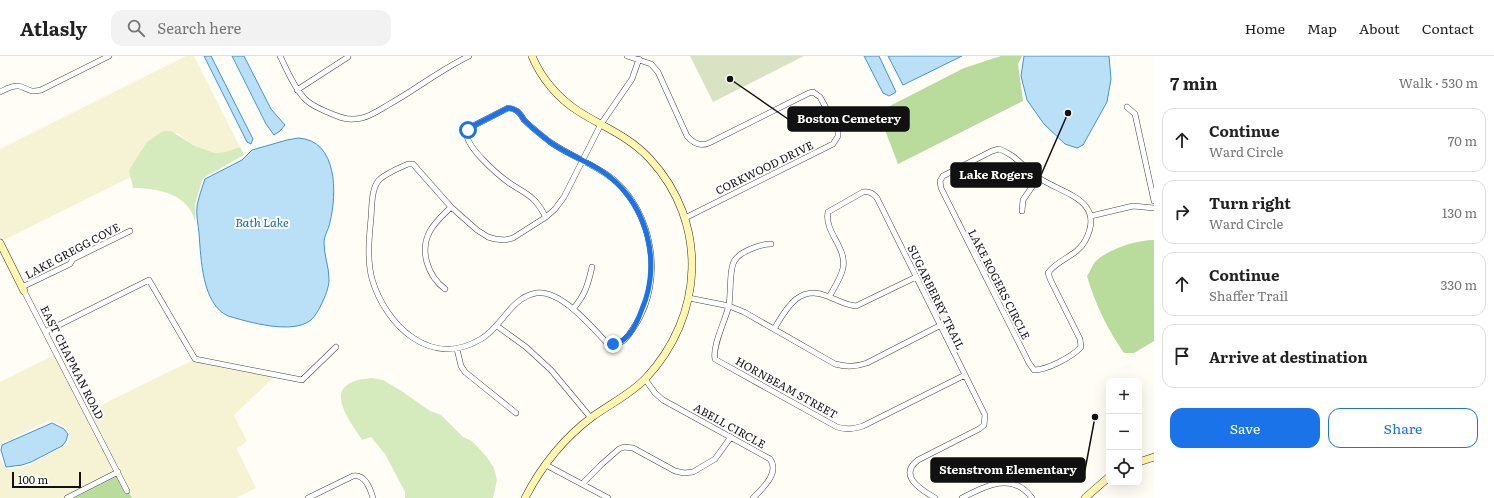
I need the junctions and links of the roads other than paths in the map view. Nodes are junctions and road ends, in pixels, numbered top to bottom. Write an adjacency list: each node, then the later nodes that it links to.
1 (109, 56): 9 (street)
2 (280, 56): 8 (street)
3 (469, 56): 8 (street)
4 (532, 56): 11 (street)
5 (627, 56): 7 (street, CORKWOOD DRIVE)
6 (348, 57): 8 (street)
7 (639, 59): 11 (street); 20 (street, CORKWOOD DRIVE)
8 (297, 90)
9 (0, 92)
10 (1127, 107): 14 (street)
11 (601, 124): 12 (street); 20 (street)
12 (583, 161): 19 (street); 19 (street); 31 (street)
13 (1038, 178): 17 (street); 18 (street, LAKE ROGERS CIRCLE); 18 (street, LAKE ROGERS CIRCLE)
14 (1154, 201)
15 (451, 207): 19 (street); 27 (street); 37 (street)
16 (1154, 208): 18 (street)
17 (1022, 211)
18 (1091, 216)
19 (546, 217)
20 (684, 218): 29 (street)
21 (130, 231): 26 (street, LAKE GREGG COVE)
22 (0, 243): 26 (street, EAST CHAPMAN ROAD)
23 (771, 244): 30 (street)
24 (592, 267): 31 (street)
25 (916, 277): 28 (street); 28 (street, SUGARBERRY TRAIL); 32 (street, SUGARBERRY TRAIL)
26 (23, 289): 35 (street, EAST CHAPMAN ROAD)
27 (445, 289)
28 (829, 297): 34 (street)
29 (689, 298): 30 (street); 39 (street)
30 (728, 306): 34 (street); 38 (street, HORNBEAM STREET)
31 (573, 310): 33 (street)
32 (941, 325): 34 (street); 38 (street, SUGARBERRY TRAIL)
33 (497, 326): 37 (street); 41 (street)
34 (774, 329)
35 (45, 332): 36 (street); 46 (street, EAST CHAPMAN ROAD)
36 (336, 347)
37 (457, 349): 40 (street)
38 (965, 375): 56 (street, SUGARBERRY TRAIL)
39 (645, 379): 41 (street); 42 (street, ABELL CIRCLE)
40 (516, 413)
41 (591, 418): 45 (street)
42 (731, 437): 48 (street); 55 (street, ABELL CIRCLE)
43 (1154, 456): 44 (street)
44 (1142, 461)
45 (546, 465): 48 (street); 53 (street)
46 (118, 472): 49 (street, EAST CHAPMAN ROAD); 50 (street)
47 (1106, 480): 59 (street)
48 (582, 484): 54 (street)
49 (127, 491)
50 (67, 498)
51 (308, 498): 52 (street)
52 (373, 498)
53 (525, 498)
54 (608, 498)
55 (753, 498)
56 (935, 498)
57 (962, 498): 58 (street)
58 (1032, 498)
59 (1085, 498)

